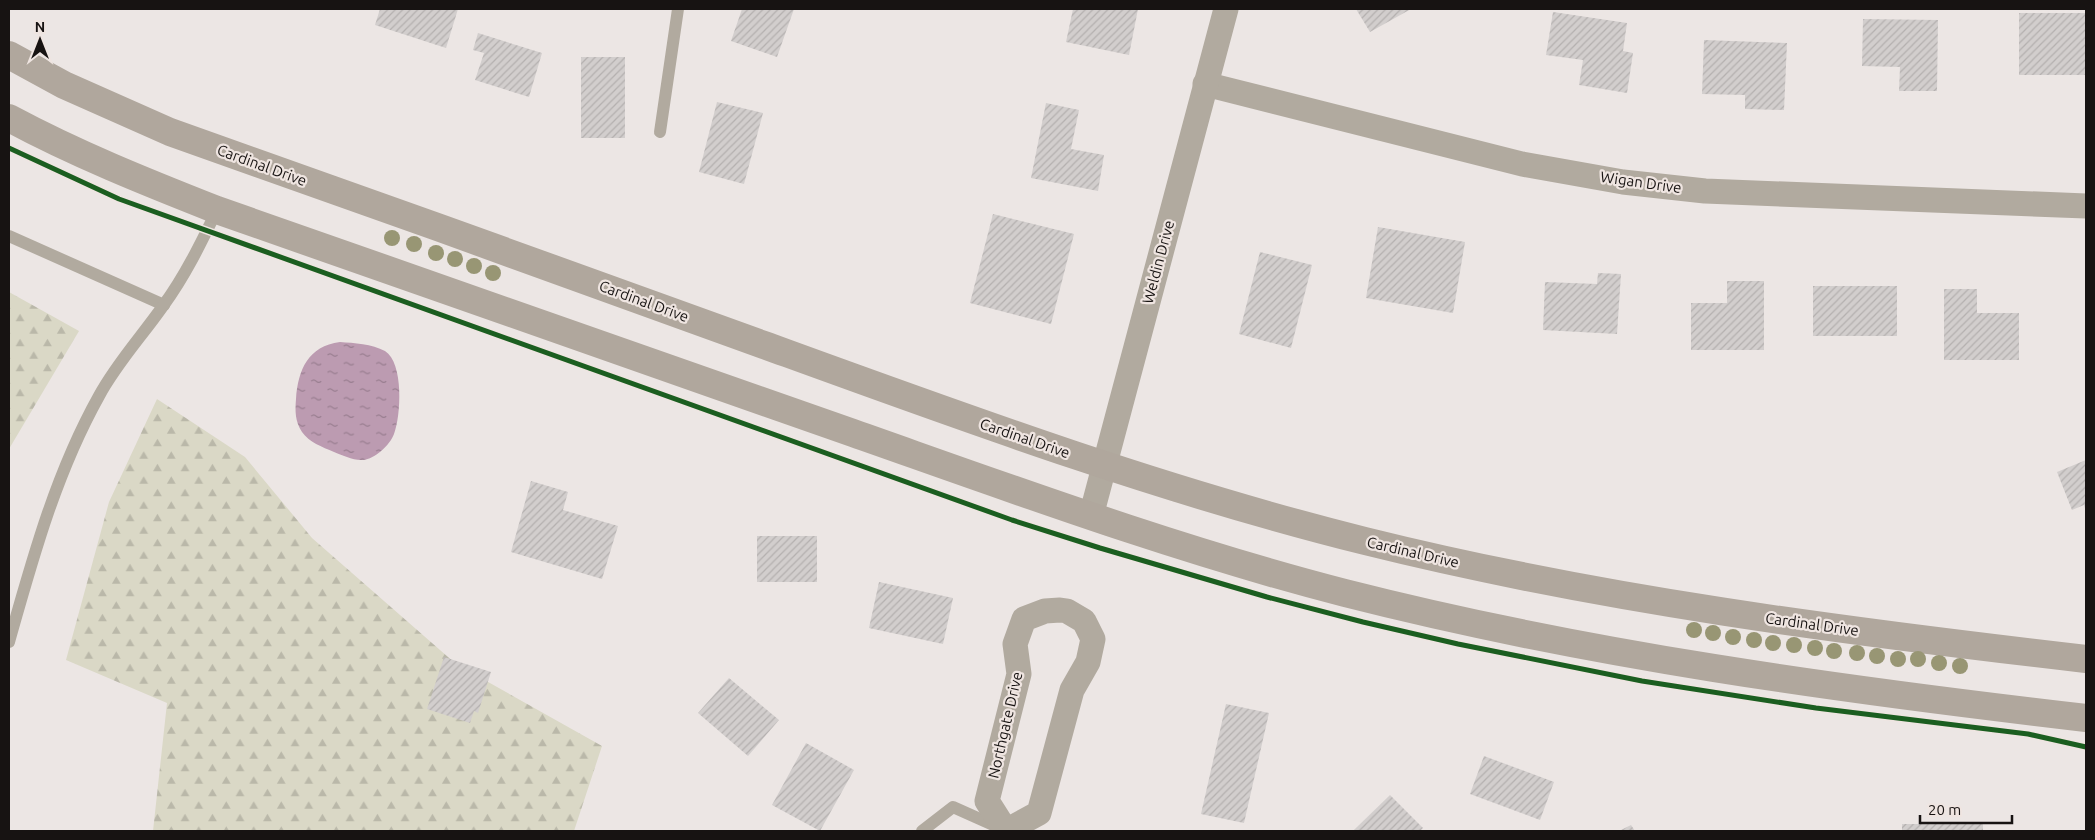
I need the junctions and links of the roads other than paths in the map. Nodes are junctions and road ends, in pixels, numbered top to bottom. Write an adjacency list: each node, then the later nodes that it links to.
1 (678, 9): 6 (lane)
2 (1226, 9): 4 (street, Weldin Drive)
3 (9, 55): 11 (main road, Cardinal Drive)
4 (1205, 84): 7 (street, Wigan Drive); 11 (street, Weldin Drive)
5 (9, 118): 8 (main road)
6 (660, 132)
7 (2086, 206)
8 (216, 210): 10 (lane); 12 (main road)
9 (9, 236): 10 (lane)
10 (164, 305): 13 (lane)
11 (1104, 464): 12 (street, Weldin Drive); 14 (main road, Cardinal Drive)
12 (1091, 516): 15 (main road)
13 (9, 642)
14 (2086, 659)
15 (2086, 718)
16 (922, 831): 17 (lane)
17 (1006, 831): 17 (street, Northgate Drive)

